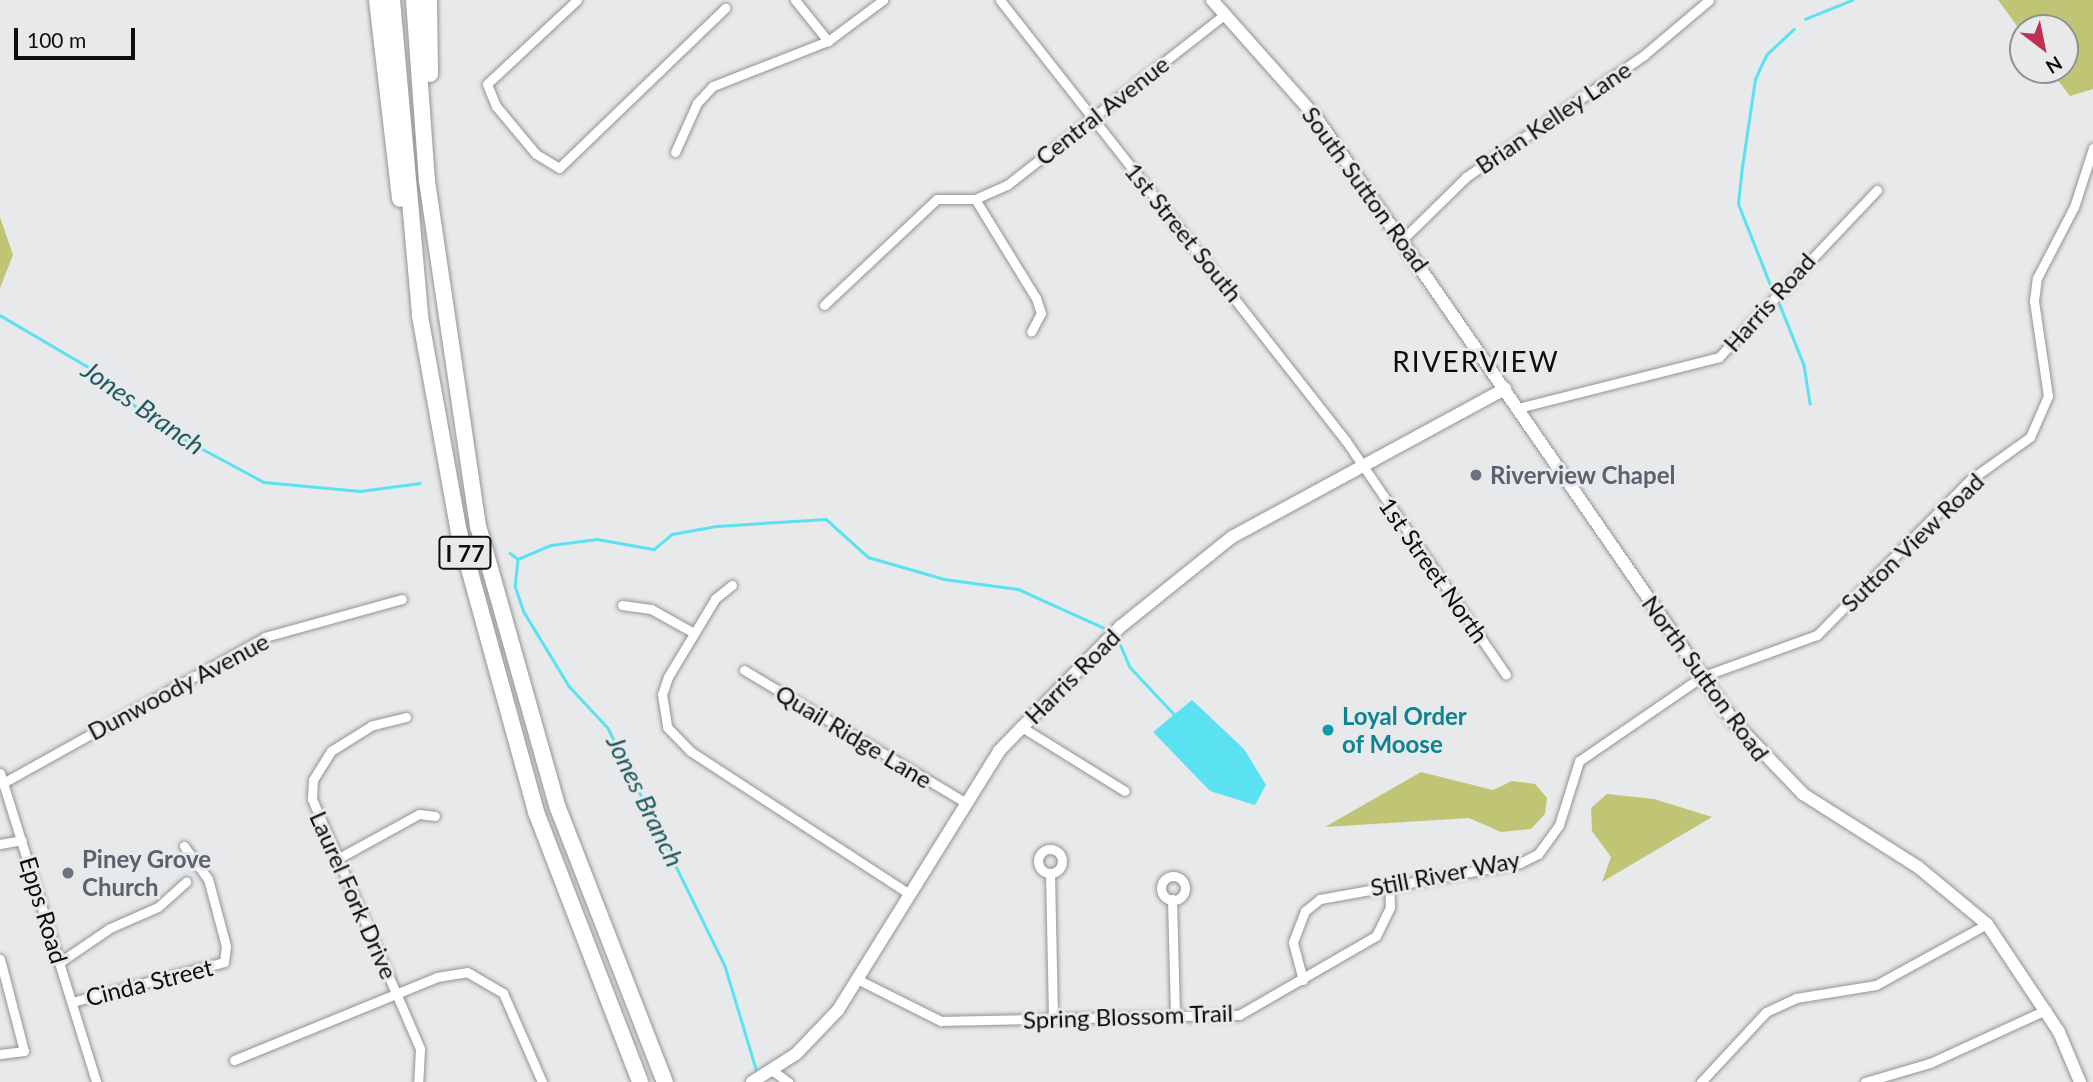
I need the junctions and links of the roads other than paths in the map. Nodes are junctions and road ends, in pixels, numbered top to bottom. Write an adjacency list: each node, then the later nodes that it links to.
1 (377, 0): 22 (highway)
2 (392, 0): 22 (highway, I 77)
3 (414, 0): 17 (highway, I 77)
4 (429, 0): 17 (highway)
5 (577, 0): 11 (street)
6 (795, 0): 13 (street)
7 (883, 0): 13 (street)
8 (1000, 0): 14 (street, 1st Street South)
9 (1212, 0): 12 (main road, South Sutton Road)
10 (1709, 0): 20 (street, Brian Kelley Lane)
11 (724, 8)
12 (1226, 13): 14 (street, Central Avenue); 20 (main road, South Sutton Road)
13 (828, 41): 16 (street)
14 (1093, 118): 19 (street, Central Avenue); 26 (street, 1st Street South)
15 (2093, 148): 33 (street, Sutton View Road)
16 (675, 152)
17 (427, 181): 67 (highway, I 77)
18 (1877, 190): 25 (street, Harris Road)
19 (975, 200): 21 (street); 23 (street)
20 (1403, 239): 24 (main road, South Sutton Road)
21 (824, 305)
22 (420, 316): 66 (highway, I 77)
23 (1031, 331)
24 (1505, 389): 25 (main road, North Sutton Road); 26 (main road, Harris Road)
25 (1518, 408): 33 (main road, North Sutton Road)
26 (1363, 466): 32 (street, 1st Street North); 35 (main road, Harris Road)
27 (732, 585): 30 (street)
28 (402, 599): 36 (street, Dunwoody Avenue)
29 (622, 604): 30 (street)
30 (694, 633): 47 (street)
31 (744, 670): 38 (street, Quail Ridge Lane)
32 (1506, 675)
33 (1701, 677): 46 (street, Still River Way); 49 (main road, North Sutton Road)
34 (405, 718): 43 (street, Laurel Fork Drive)
35 (1020, 726): 37 (street); 38 (main road, Harris Road)
36 (1, 778): 40 (street)
37 (1125, 790)
38 (964, 801): 47 (main road, Harris Road)
39 (435, 816): 43 (street)
40 (22, 841): 41 (street, Epps Road); 51 (street, Epps Road)
41 (0, 844)
42 (184, 846): 55 (street, Cinda Street)
43 (340, 859): 54 (street, Laurel Fork Drive)
44 (1050, 873): 58 (street)
45 (186, 882): 51 (street, Cinda Street)
46 (1389, 884): 53 (street, Spring Blossom Trail); 53 (street, Still River Way)
47 (909, 894): 52 (main road, Harris Road)
48 (1172, 899): 57 (street)
49 (1987, 923): 56 (main road, North Sutton Road); 70 (street)
50 (0, 959): 59 (street)
51 (60, 962): 55 (street, Epps Road)
52 (857, 979): 58 (street, Spring Blossom Trail); 61 (main road, Harris Road)
53 (1303, 980): 57 (street, Spring Blossom Trail)
54 (398, 993): 60 (street); 64 (street, Laurel Fork Drive); 65 (street)
55 (72, 1002): 63 (street, Epps Road)
56 (2046, 1010): 62 (street); 71 (main road, North Sutton Road)
57 (1175, 1017): 58 (street, Spring Blossom Trail)
58 (1053, 1019)
59 (0, 1054)
60 (234, 1060)
61 (773, 1071): 68 (main road, Harris Road); 69 (street)
62 (1868, 1081)
63 (96, 1082)
64 (418, 1082)
65 (542, 1082)
66 (640, 1082)
67 (665, 1082)
68 (752, 1082)
69 (788, 1082)
70 (1701, 1082)
71 (2080, 1082)

